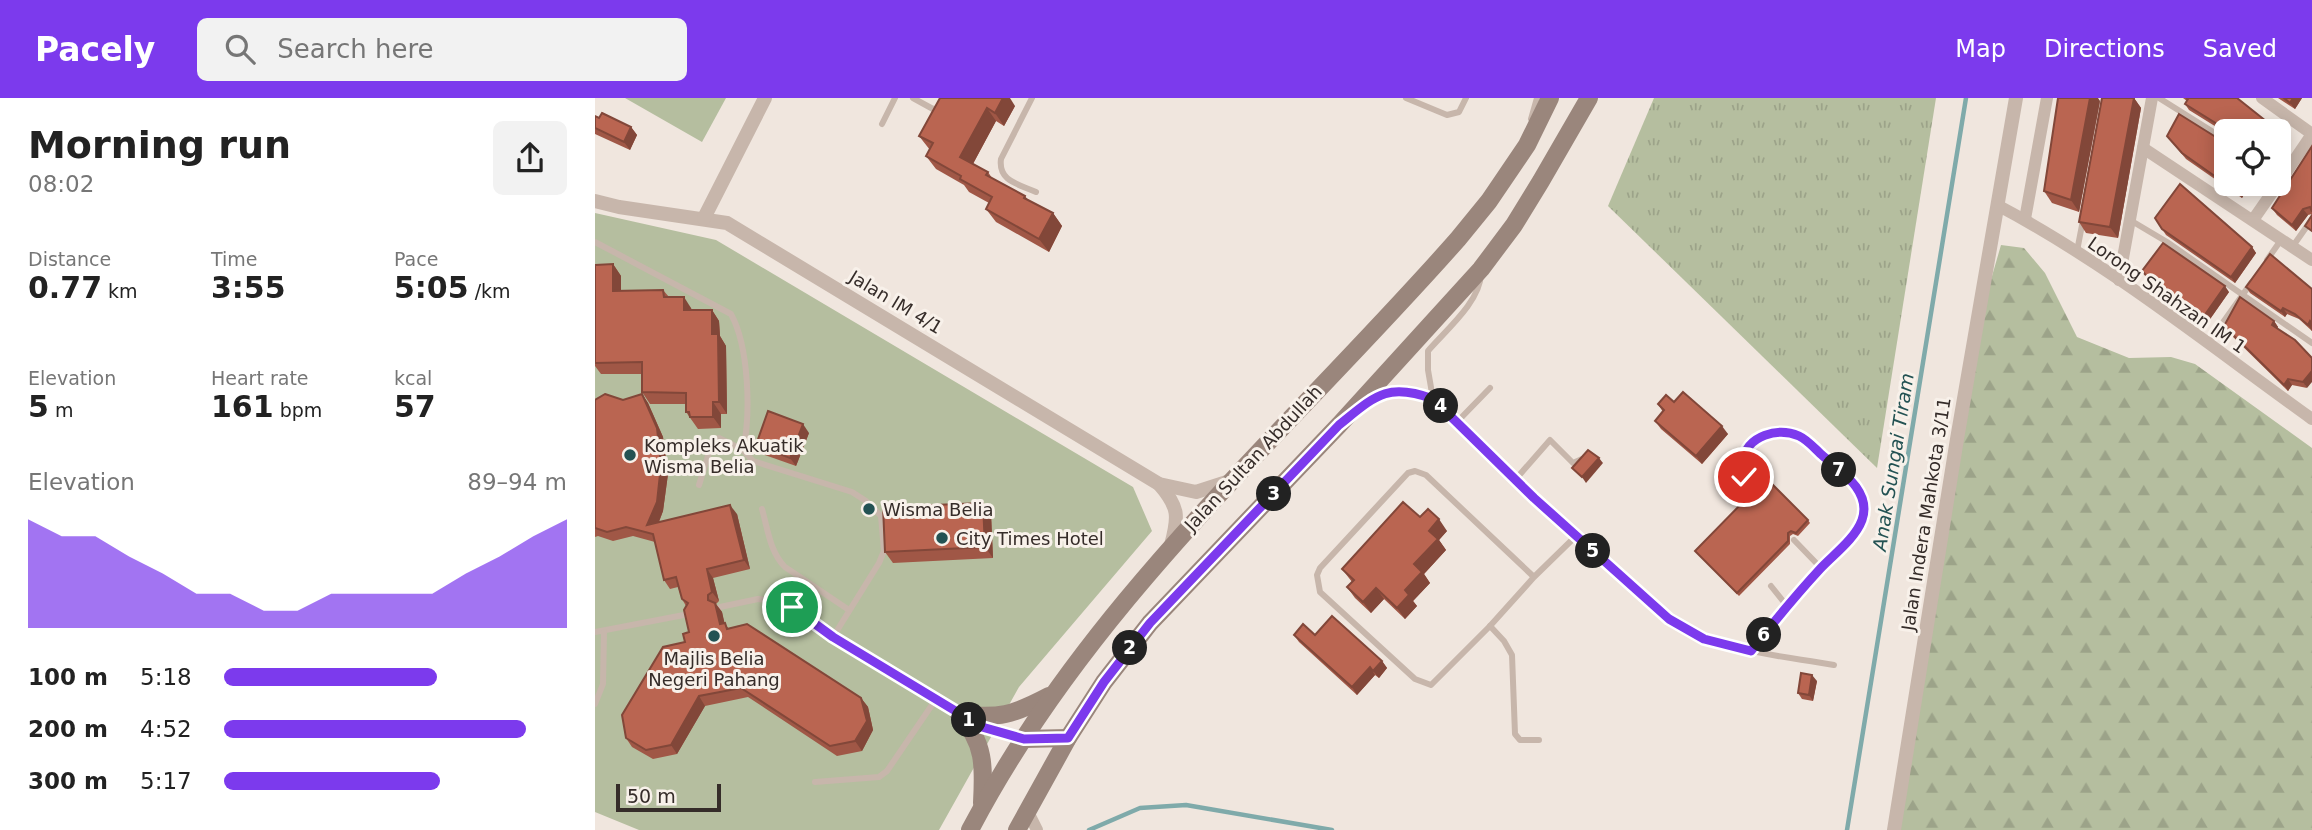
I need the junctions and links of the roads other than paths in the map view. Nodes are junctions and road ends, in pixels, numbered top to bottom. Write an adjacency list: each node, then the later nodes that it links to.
1 (765, 98): 27 (street)
2 (895, 98): 16 (lane)
3 (913, 98): 4 (lane)
4 (946, 98)
5 (1032, 98): 22 (lane)
6 (1406, 98): 7 (lane)
7 (1466, 98)
8 (1537, 98): 19 (lane)
9 (1551, 98): 19 (main road, Jalan Sultan Abdullah)
10 (1589, 98): 36 (main road)
11 (2016, 98): 25 (street, Jalan Indera Mahkota 3/11)
12 (2047, 98): 28 (street)
13 (2152, 98): 20 (street)
14 (2159, 98): 17 (lane)
15 (2262, 98): 18 (street)
16 (881, 124)
17 (2214, 132)
18 (2312, 134): 21 (street)
19 (1527, 145): 49 (main road, Jalan Sultan Abdullah)
20 (2143, 148): 29 (street); 31 (street)
21 (2291, 164)
22 (1036, 192)
23 (2269, 196): 31 (street)
24 (595, 201): 27 (street, Jalan IM 4/1)
25 (1997, 205): 28 (street, Lorong Shahzan IM 1); 83 (street, Jalan Indera Mahkota 3/11)
26 (2085, 210): 34 (lane)
27 (704, 218): 50 (street, Jalan IM 4/1)
28 (2025, 219): 34 (street, Lorong Shahzan IM 1)
29 (2130, 219): 37 (street); 38 (lane)
30 (2312, 219): 33 (lane)
31 (2253, 220): 33 (street)
32 (595, 242): 46 (lane)
33 (2287, 243): 35 (street); 38 (lane)
34 (2077, 253): 37 (street, Lorong Shahzan IM 1)
35 (2312, 260)
36 (1481, 269): 42 (lane); 45 (main road)
37 (2119, 280): 40 (street, Lorong Shahzan IM 1)
38 (2243, 295): 39 (lane); 40 (lane)
39 (2312, 343)
40 (2207, 344): 43 (street, Lorong Shahzan IM 1)
41 (1490, 387): 44 (lane)
42 (1433, 399): 44 (lane); 45 (lane)
43 (2312, 419)
44 (1457, 422): 48 (lane)
45 (1339, 425): 74 (main road)
46 (743, 450): 51 (lane); 62 (lane)
47 (1587, 454): 48 (lane)
48 (1515, 480): 54 (lane)
49 (1231, 481): 50 (street, Jalan IM 4/1); 56 (main road, Jalan Sultan Abdullah)
50 (1159, 484): 56 (street, Jalan IM 4/1)
51 (699, 485)
52 (1751, 499): 57 (lane)
53 (762, 509): 62 (lane)
54 (1576, 536): 58 (lane); 68 (lane)
55 (1794, 540): 57 (lane)
56 (1171, 545): 70 (main road, Jalan Sultan Abdullah)
57 (1821, 568): 60 (lane)
58 (1534, 577): 64 (lane); 64 (lane)
59 (1771, 586): 60 (lane)
60 (1787, 606): 68 (lane)
61 (720, 607): 67 (lane)
62 (849, 610): 67 (lane)
63 (689, 614): 66 (lane)
64 (1490, 626): 76 (lane)
65 (595, 632): 66 (lane)
66 (604, 632): 72 (lane)
67 (833, 637): 71 (lane)
68 (1751, 651): 69 (lane)
69 (1834, 664)
70 (1051, 695): 73 (main road); 75 (main road, Jalan Sultan Abdullah)
71 (936, 699): 73 (lane); 77 (lane)
72 (595, 704)
73 (959, 715): 75 (lane); 78 (main road)
74 (1068, 738): 75 (main road); 79 (main road)
75 (1024, 739): 78 (main road, Jalan Sultan Abdullah)
76 (1539, 740)
77 (815, 782)
78 (982, 807): 80 (main road, Jalan Sultan Abdullah)
79 (1028, 811): 81 (main road); 82 (street)
80 (970, 830)
81 (1017, 830)
82 (1037, 830)
83 (1894, 830)

